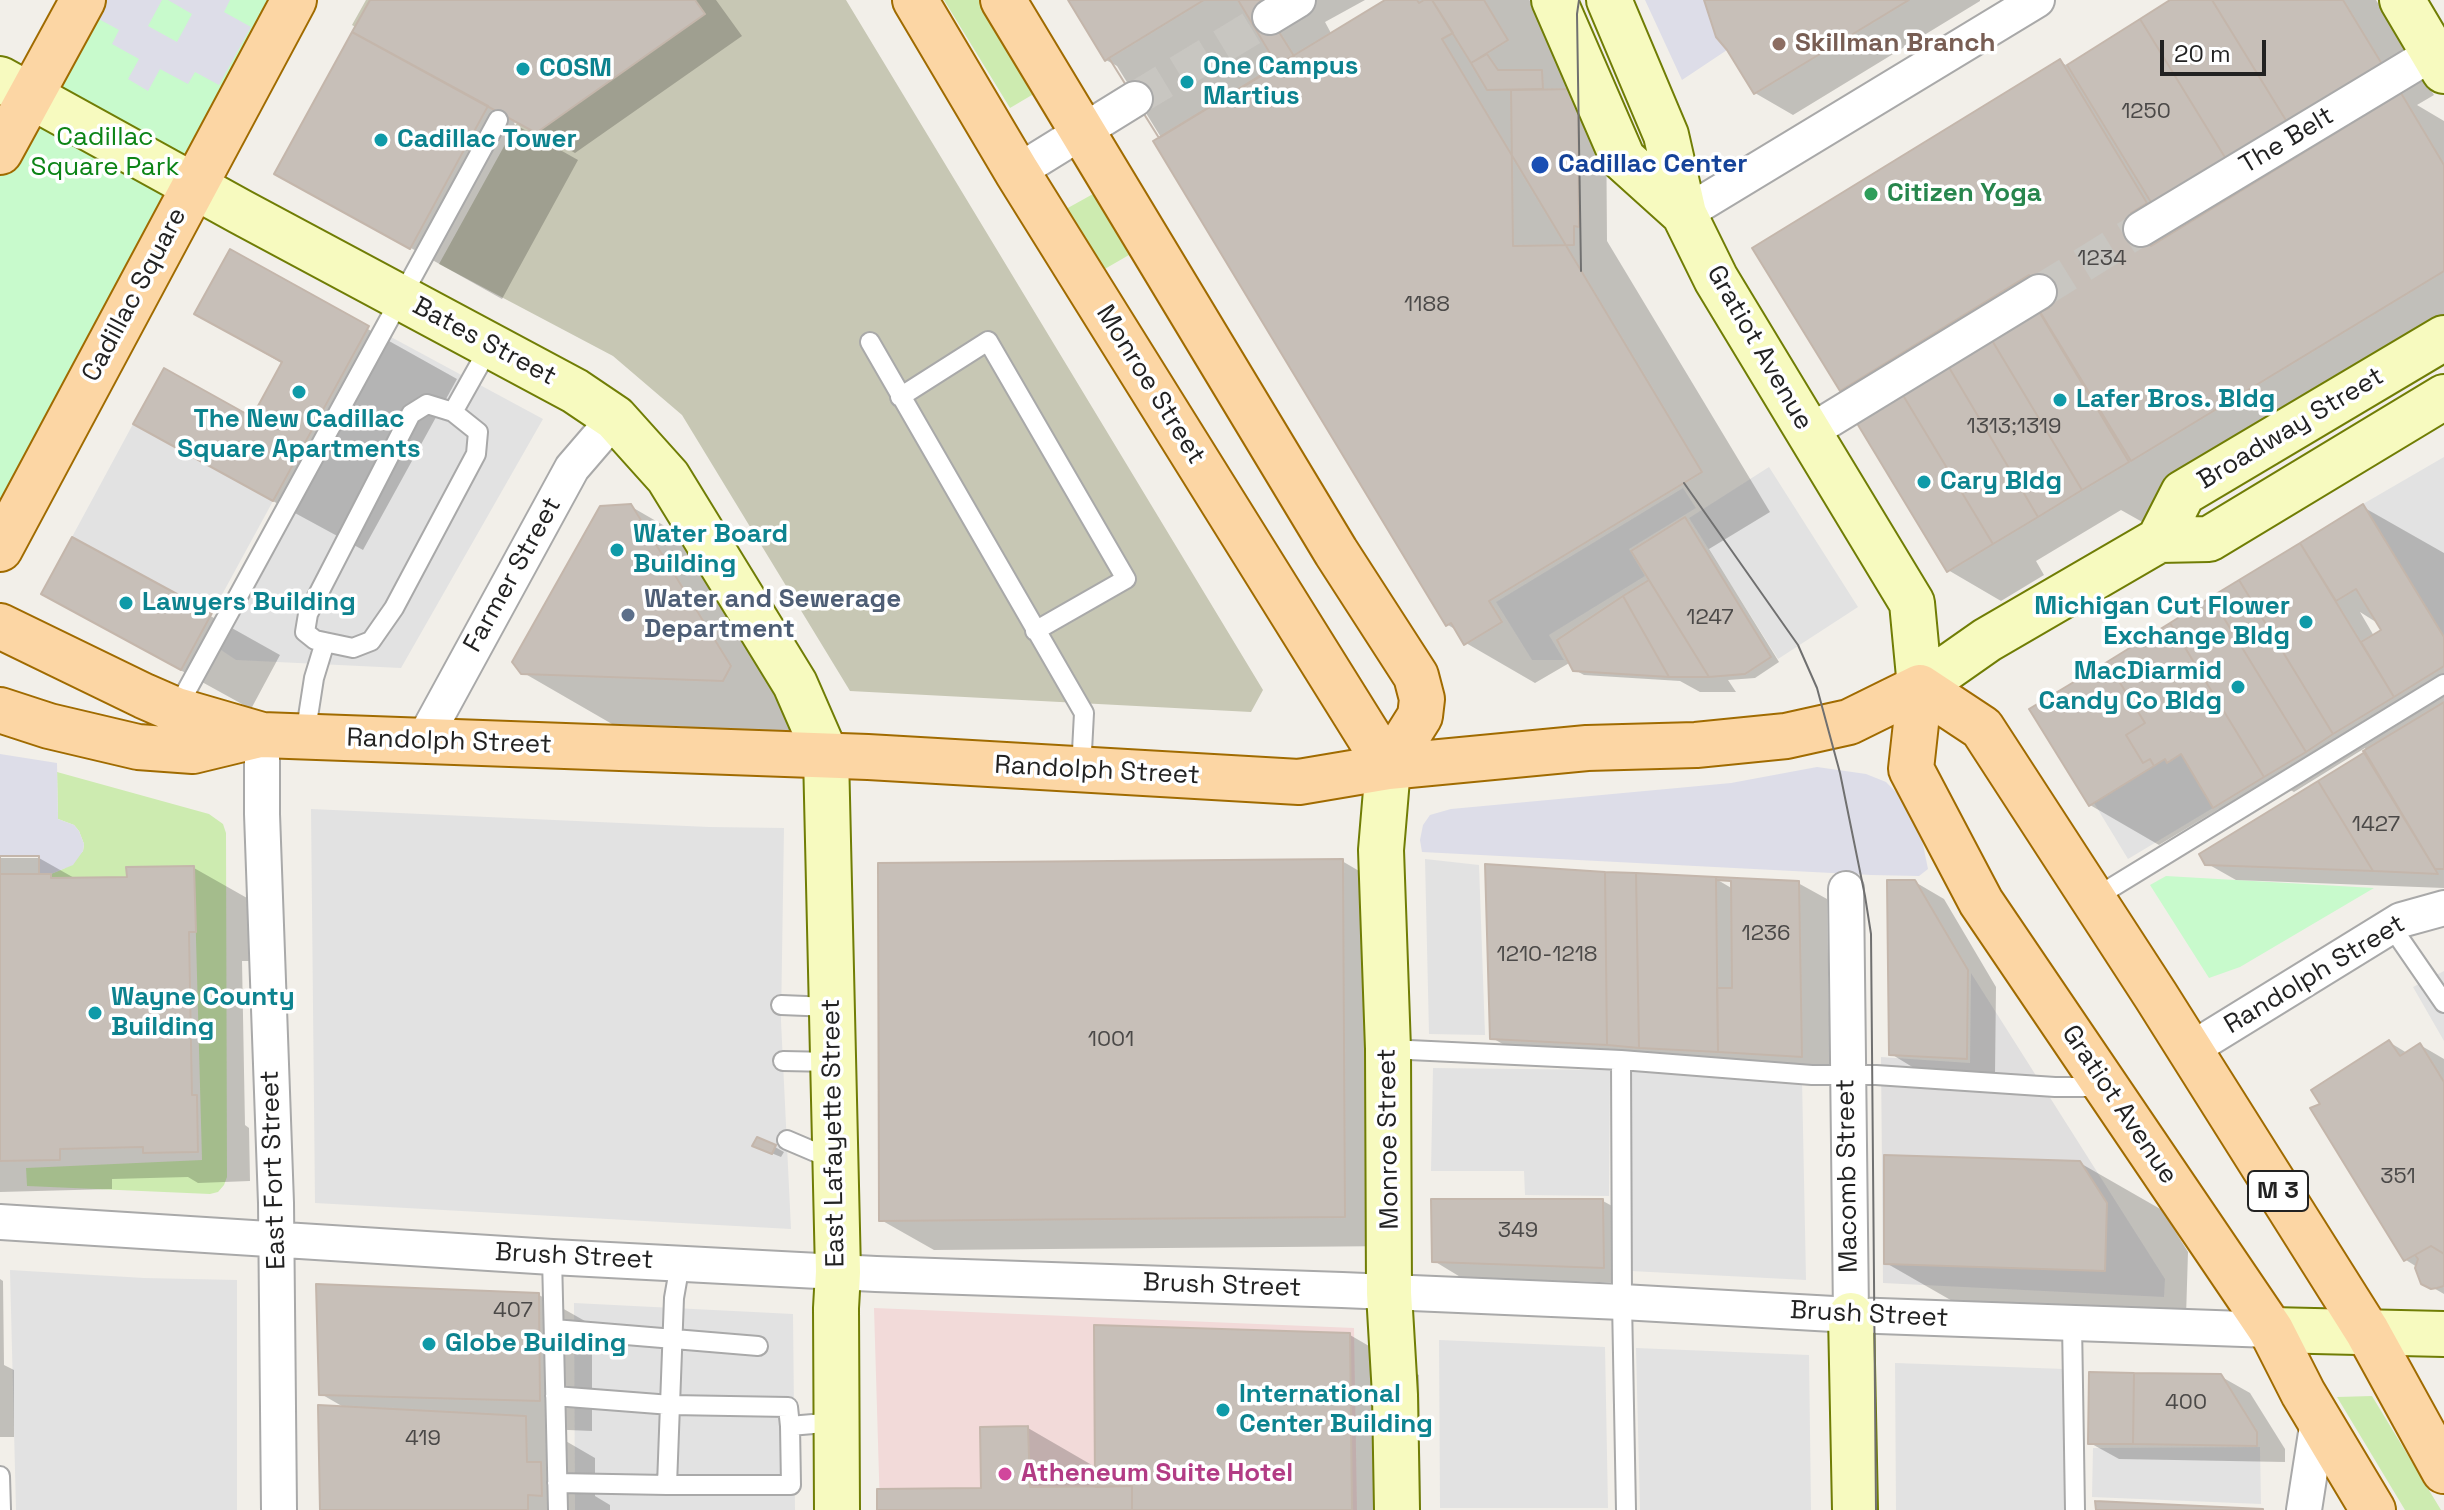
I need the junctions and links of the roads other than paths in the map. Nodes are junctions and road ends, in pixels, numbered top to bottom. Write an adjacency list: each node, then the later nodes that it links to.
1 (83, 0): 10 (main road)
2 (294, 0): 16 (main road, Cadillac Square)
3 (915, 0): 15 (main road, Monroe Street)
4 (1003, 0): 13 (main road, Monroe Street)
5 (1554, 0): 17 (street)
6 (1609, 0): 17 (street, Gratiot Avenue)
7 (2037, 0): 17 (street)
8 (2402, 0): 9 (street)
9 (2438, 62): 18 (street, The Belt)
10 (16, 87): 14 (main road); 16 (street, Bates Street)
11 (1135, 99): 13 (street)
12 (498, 120): 20 (lane)
13 (1083, 131): 15 (street); 44 (main road, Monroe Street)
14 (0, 152)
15 (1017, 172): 44 (main road, Monroe Street)
16 (193, 185): 20 (street, Bates Street); 29 (main road, Cadillac Square)
17 (1684, 214): 28 (street, Gratiot Avenue)
18 (2141, 229)
19 (2039, 292): 28 (street)
20 (401, 298): 23 (street, Bates Street); 39 (lane)
21 (2444, 338): 31 (street, Broadway Street)
22 (870, 342): 24 (lane)
23 (490, 346): 26 (lane); 27 (street, Bates Street)
24 (900, 397): 34 (lane); 34 (lane)
25 (2444, 397): 31 (street, Broadway Street)
26 (453, 412): 35 (lane); 35 (lane)
27 (615, 418): 42 (street, Farmer Street); 43 (street, Bates Street)
28 (1803, 425): 37 (street, Gratiot Avenue)
29 (37, 480): 30 (main road); 32 (main road, Cadillac Square)
30 (0, 510)
31 (2159, 540): 37 (street, Broadway Street)
32 (0, 549)
33 (0, 626): 39 (main road, Randolph Street)
34 (1035, 631): 45 (lane)
35 (325, 642): 41 (lane)
36 (2444, 684): 47 (lane)
37 (1920, 687): 44 (main road, Randolph Street); 47 (main road, M 3); 59 (main road, Gratiot Avenue)
38 (0, 710): 40 (main road, Randolph Street)
39 (176, 710): 40 (main road, Randolph Street)
40 (262, 735): 41 (main road, Randolph Street); 63 (street, East Fort Street)
41 (305, 736): 42 (main road, Randolph Street)
42 (423, 741): 43 (main road, Randolph Street)
43 (826, 755): 45 (main road, Randolph Street); 52 (street, East Lafayette Street)
44 (1388, 767): 45 (main road, Randolph Street); 53 (street, Monroe Street)
45 (1081, 771)
46 (1846, 889): 58 (street, Macomb Street)
47 (2093, 899): 54 (main road, M 3)
48 (2444, 908): 49 (street, Randolph Street)
49 (2391, 926): 50 (lane); 54 (street, Randolph Street)
50 (2444, 1003)
51 (781, 1005): 52 (lane)
52 (831, 1007): 57 (street, East Lafayette Street)
53 (1388, 1049): 55 (lane); 67 (street, Monroe Street)
54 (2190, 1050): 73 (main road, M 3)
55 (1621, 1060): 58 (lane); 68 (lane)
56 (783, 1061): 57 (lane)
57 (833, 1062): 61 (street, East Lafayette Street)
58 (1846, 1075): 59 (lane); 69 (street, Macomb Street)
59 (2106, 1087): 72 (main road, Gratiot Avenue)
60 (787, 1140): 61 (lane)
61 (834, 1160): 66 (street, East Lafayette Street)
62 (0, 1222): 63 (street, Brush Street)
63 (276, 1238): 64 (street, Brush Street); 87 (street, East Fort Street)
64 (552, 1257): 65 (street, Brush Street); 71 (lane)
65 (680, 1264): 66 (street, Brush Street); 75 (lane)
66 (838, 1272): 67 (street, Brush Street); 80 (street, East Lafayette Street)
67 (1389, 1293): 68 (street, Brush Street); 90 (street, Monroe Street)
68 (1622, 1302): 69 (street, Brush Street); 91 (lane)
69 (1851, 1315): 70 (street, Brush Street); 92 (street, Macomb Street)
70 (2072, 1323): 72 (street, Brush Street); 93 (lane)
71 (554, 1329): 75 (lane); 77 (lane)
72 (2271, 1330): 73 (street, Brush Street); 79 (main road, Gratiot Avenue)
73 (2367, 1331): 74 (street, Brush Street); 82 (main road, M 3)
74 (2444, 1334)
75 (673, 1339): 76 (lane); 78 (lane)
76 (758, 1346)
77 (555, 1396): 78 (lane); 84 (lane)
78 (671, 1405): 81 (lane); 85 (lane)
79 (2318, 1420): 94 (street); 95 (main road, Gratiot Avenue)
80 (836, 1422): 81 (lane); 89 (street, East Lafayette Street)
81 (790, 1426): 85 (lane)
82 (2444, 1471)
83 (0, 1476): 86 (lane)
84 (557, 1483): 85 (lane); 88 (lane)
85 (667, 1485)
86 (1, 1510)
87 (279, 1510)
88 (558, 1510)
89 (837, 1510)
90 (1397, 1510)
91 (1626, 1510)
92 (1855, 1510)
93 (2075, 1510)
94 (2304, 1510)
95 (2373, 1510)

